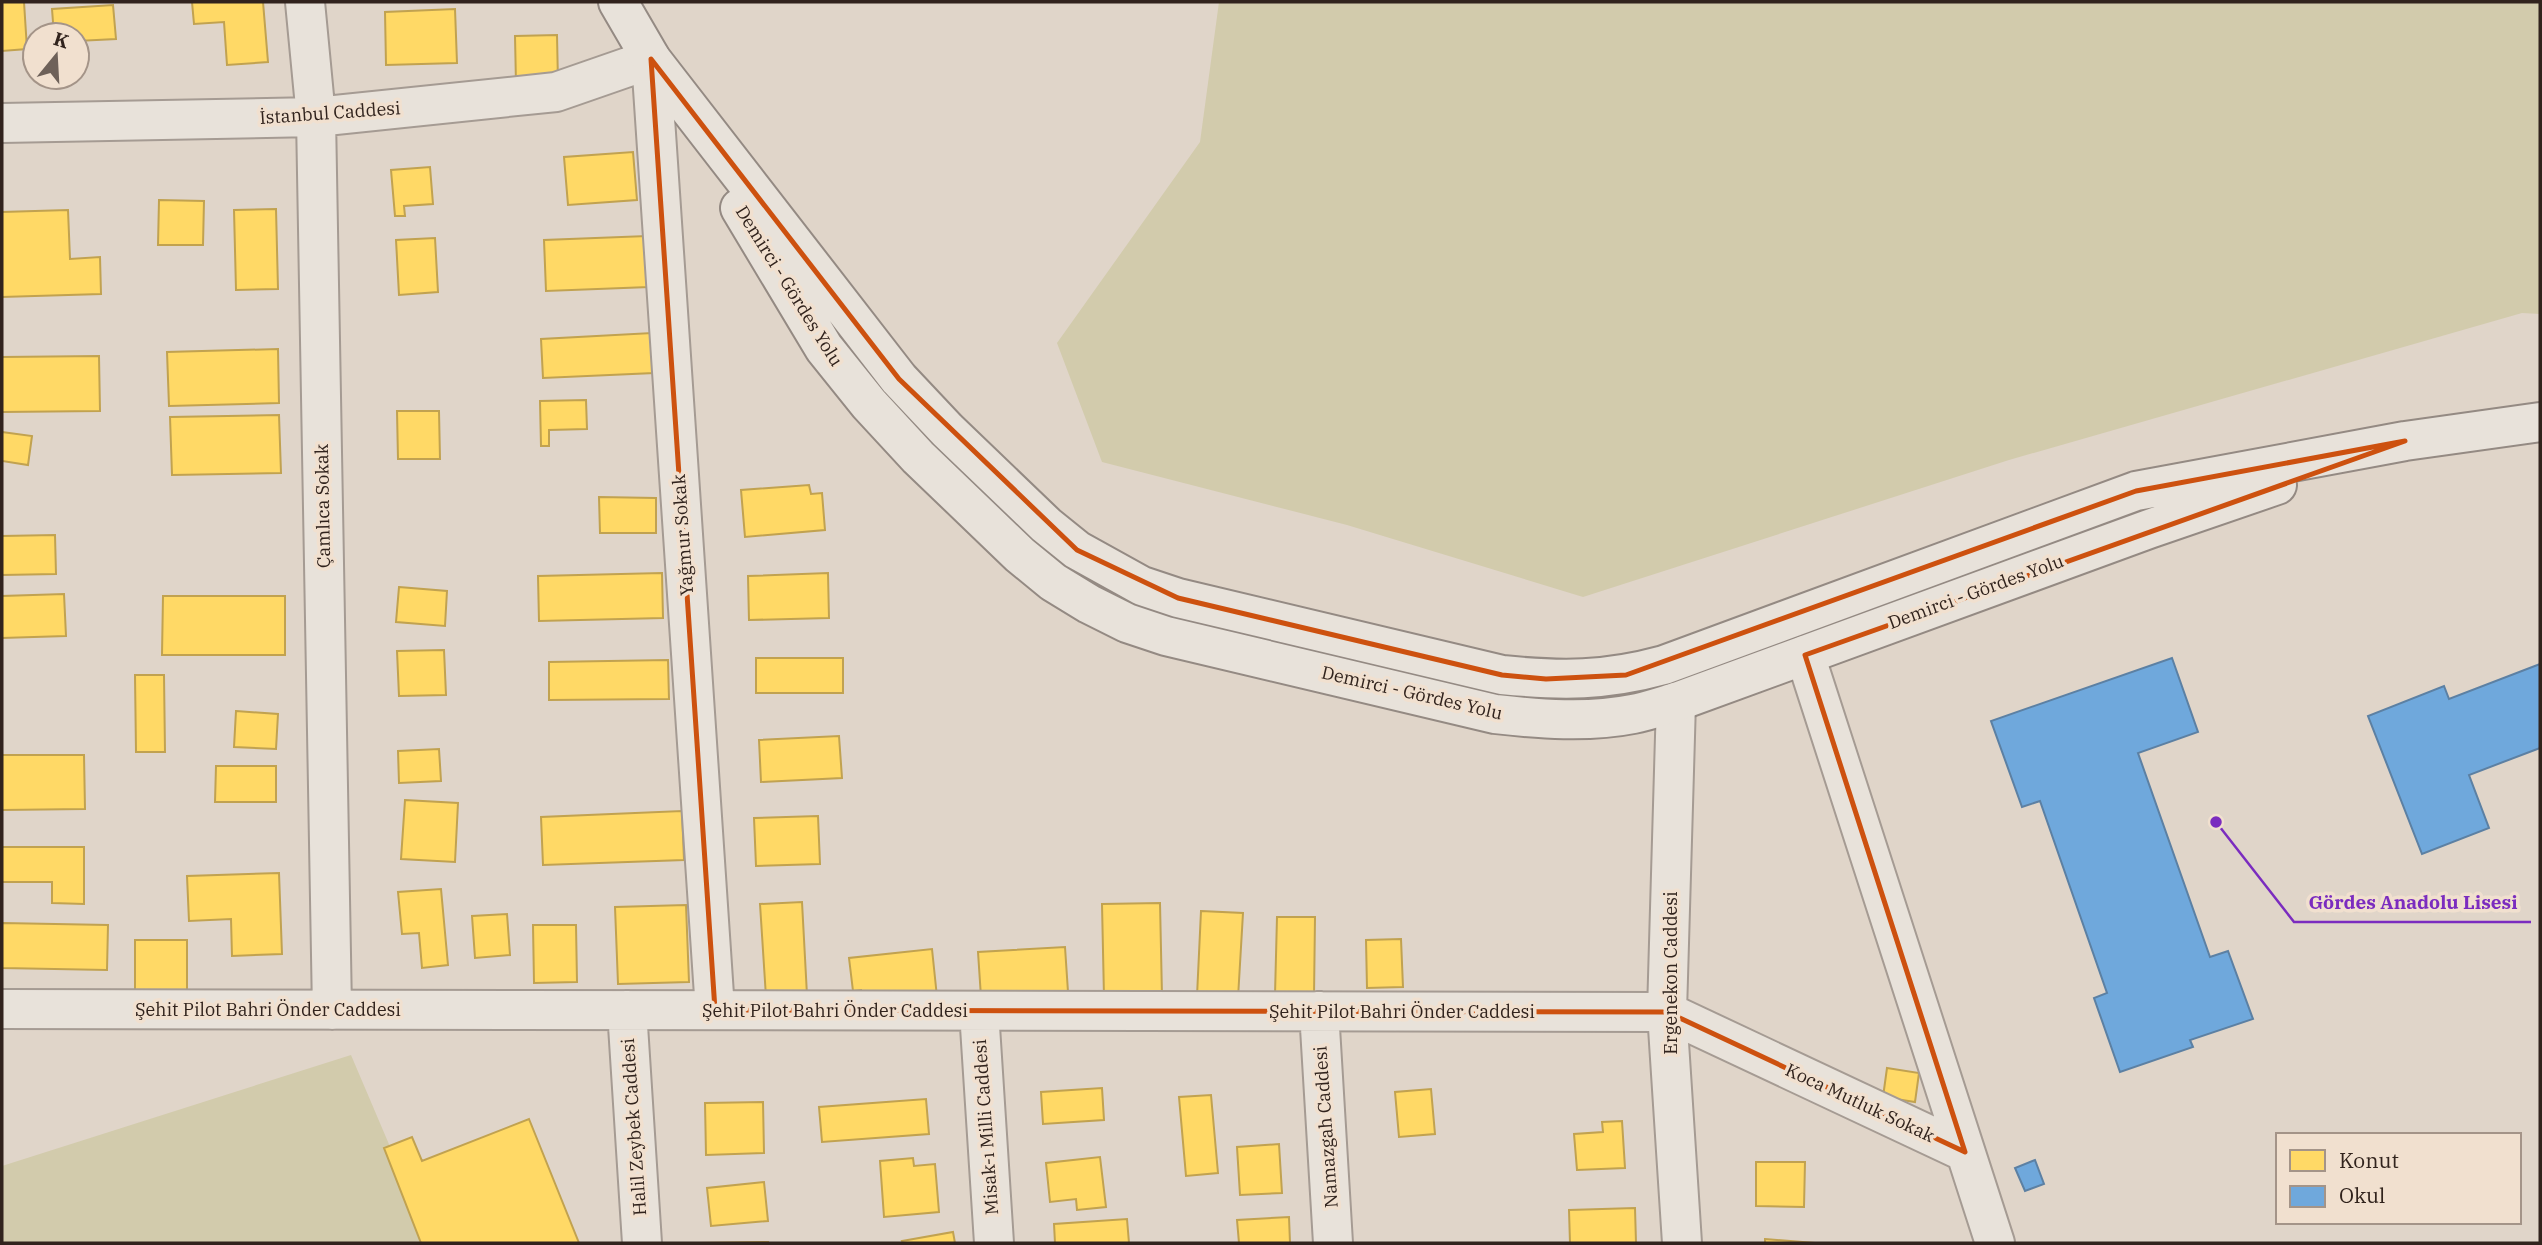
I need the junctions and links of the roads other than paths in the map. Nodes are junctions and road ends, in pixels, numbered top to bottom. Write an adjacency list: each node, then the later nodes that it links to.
1 (305, 2): 4 (street, Çamlıca Sokak)
2 (618, 2): 3 (street, Demirci - Gördes Yolu)
3 (651, 59): 4 (street, İstanbul Caddesi); 7 (street, Demirci - Gördes Yolu); 9 (street, Demirci - Gördes Yolu); 13 (street, Yağmur Sokak)
4 (316, 117): 5 (street, İstanbul Caddesi); 11 (street, Çamlıca Sokak)
5 (2, 123)
6 (2540, 422): 7 (street, Demirci - Gördes Yolu)
7 (2405, 441): 8 (street, Demirci - Gördes Yolu)
8 (1805, 655): 9 (street, Demirci - Gördes Yolu); 17 (street)
9 (1676, 702): 16 (street, Ergenekon Caddesi)
10 (2, 1010): 11 (street, Şehit Pilot Bahri Önder Caddesi)
11 (332, 1010): 12 (street, Şehit Pilot Bahri Önder Caddesi)
12 (627, 1010): 13 (street, Şehit Pilot Bahri Önder Caddesi); 18 (street, Halil Zeybek Caddesi)
13 (715, 1010): 14 (street, Şehit Pilot Bahri Önder Caddesi)
14 (979, 1011): 15 (street, Şehit Pilot Bahri Önder Caddesi); 19 (street, Misak-ı Milli Caddesi)
15 (1319, 1012): 16 (street, Şehit Pilot Bahri Önder Caddesi); 20 (street, Namazgah Caddesi)
16 (1667, 1012): 17 (street, Koca Mutluk Sokak); 21 (street, Ergenekon Caddesi)
17 (1965, 1152): 22 (street)
18 (642, 1243)
19 (994, 1243)
20 (1334, 1243)
21 (1682, 1243)
22 (1995, 1243)

